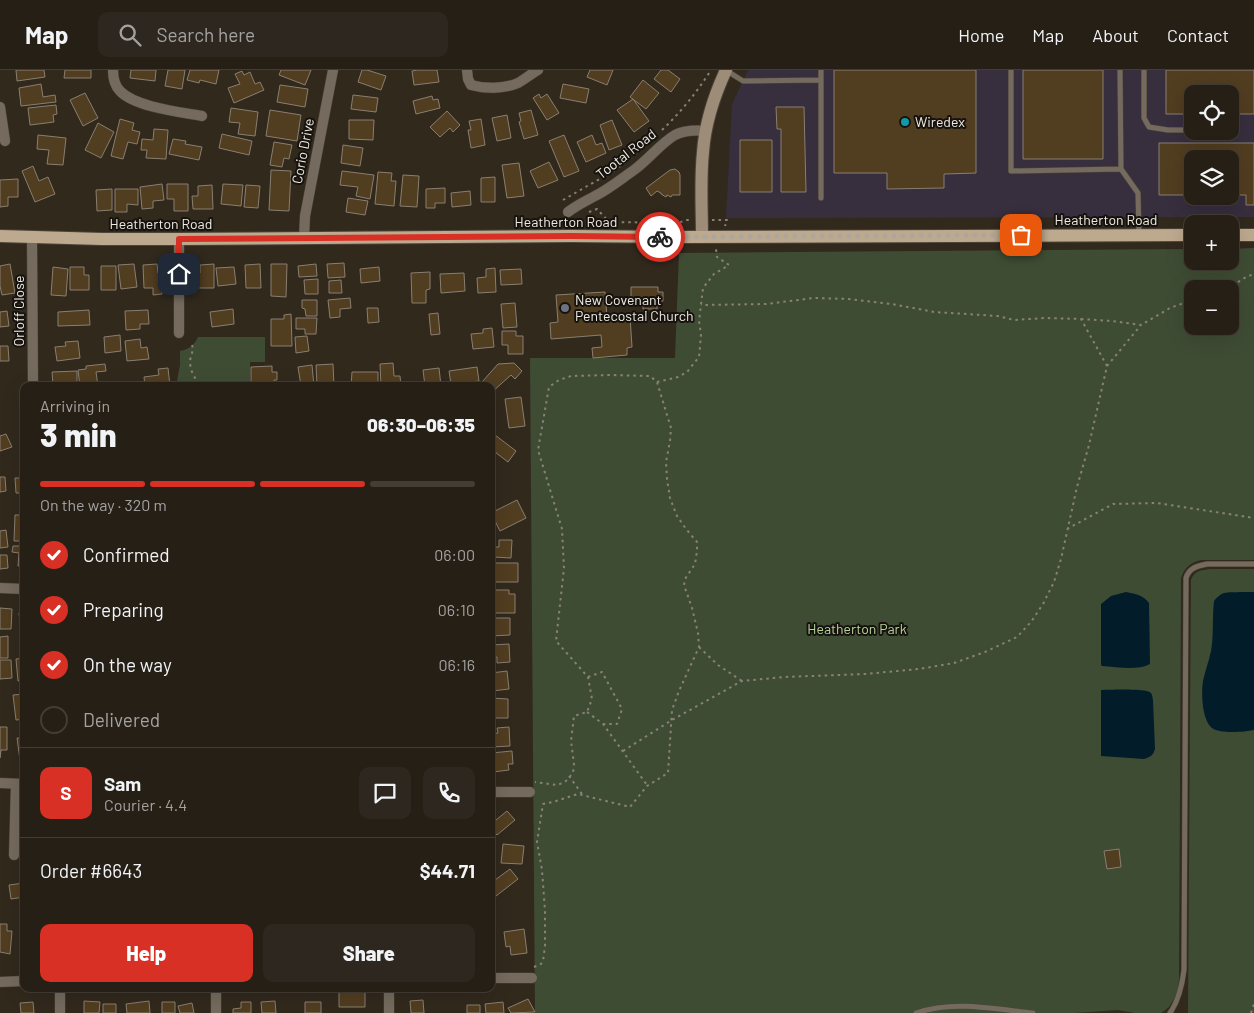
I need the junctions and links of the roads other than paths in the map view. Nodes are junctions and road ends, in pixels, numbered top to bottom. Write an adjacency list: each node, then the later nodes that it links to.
1 (113, 70): 12 (street)
2 (333, 70): 26 (street, Corio Drive)
3 (467, 70): 4 (street)
4 (538, 70)
5 (726, 70): 10 (lane); 14 (main road)
6 (821, 70): 10 (lane)
7 (1011, 70): 16 (lane)
8 (1120, 70): 16 (lane)
9 (1144, 70): 13 (lane)
10 (821, 80): 17 (lane)
11 (0, 106): 15 (street)
12 (202, 116)
13 (1184, 130)
14 (706, 131): 18 (street, Tootal Road); 25 (main road)
15 (5, 141)
16 (1121, 169): 19 (lane)
17 (821, 198)
18 (571, 210)
19 (1139, 235): 20 (main road, Heatherton Road); 25 (main road, Heatherton Road)
20 (1184, 235)
21 (1239, 235): 22 (main road)
22 (1254, 235)
23 (0, 236): 24 (main road, Heatherton Road)
24 (32, 236): 27 (main road, Heatherton Road); 29 (street, Orloff Close)
25 (702, 237): 26 (main road, Heatherton Road)
26 (304, 238): 27 (main road, Heatherton Road)
27 (179, 239): 28 (street)
28 (179, 333)
29 (33, 382)
30 (1254, 564): 45 (lane)
31 (0, 588): 32 (street)
32 (20, 589)
33 (0, 783): 34 (street)
34 (20, 784): 37 (street)
35 (495, 792): 36 (street)
36 (530, 792)
37 (14, 854)
38 (532, 973): 39 (street)
39 (495, 978)
40 (20, 981): 41 (street)
41 (0, 982)
42 (60, 992): 46 (street)
43 (216, 992): 47 (street)
44 (389, 992): 48 (street)
45 (1175, 1006): 51 (lane); 52 (lane)
46 (60, 1013)
47 (216, 1013)
48 (389, 1013)
49 (916, 1013): 50 (lane)
50 (1032, 1013)
51 (1170, 1013)
52 (1180, 1013)

